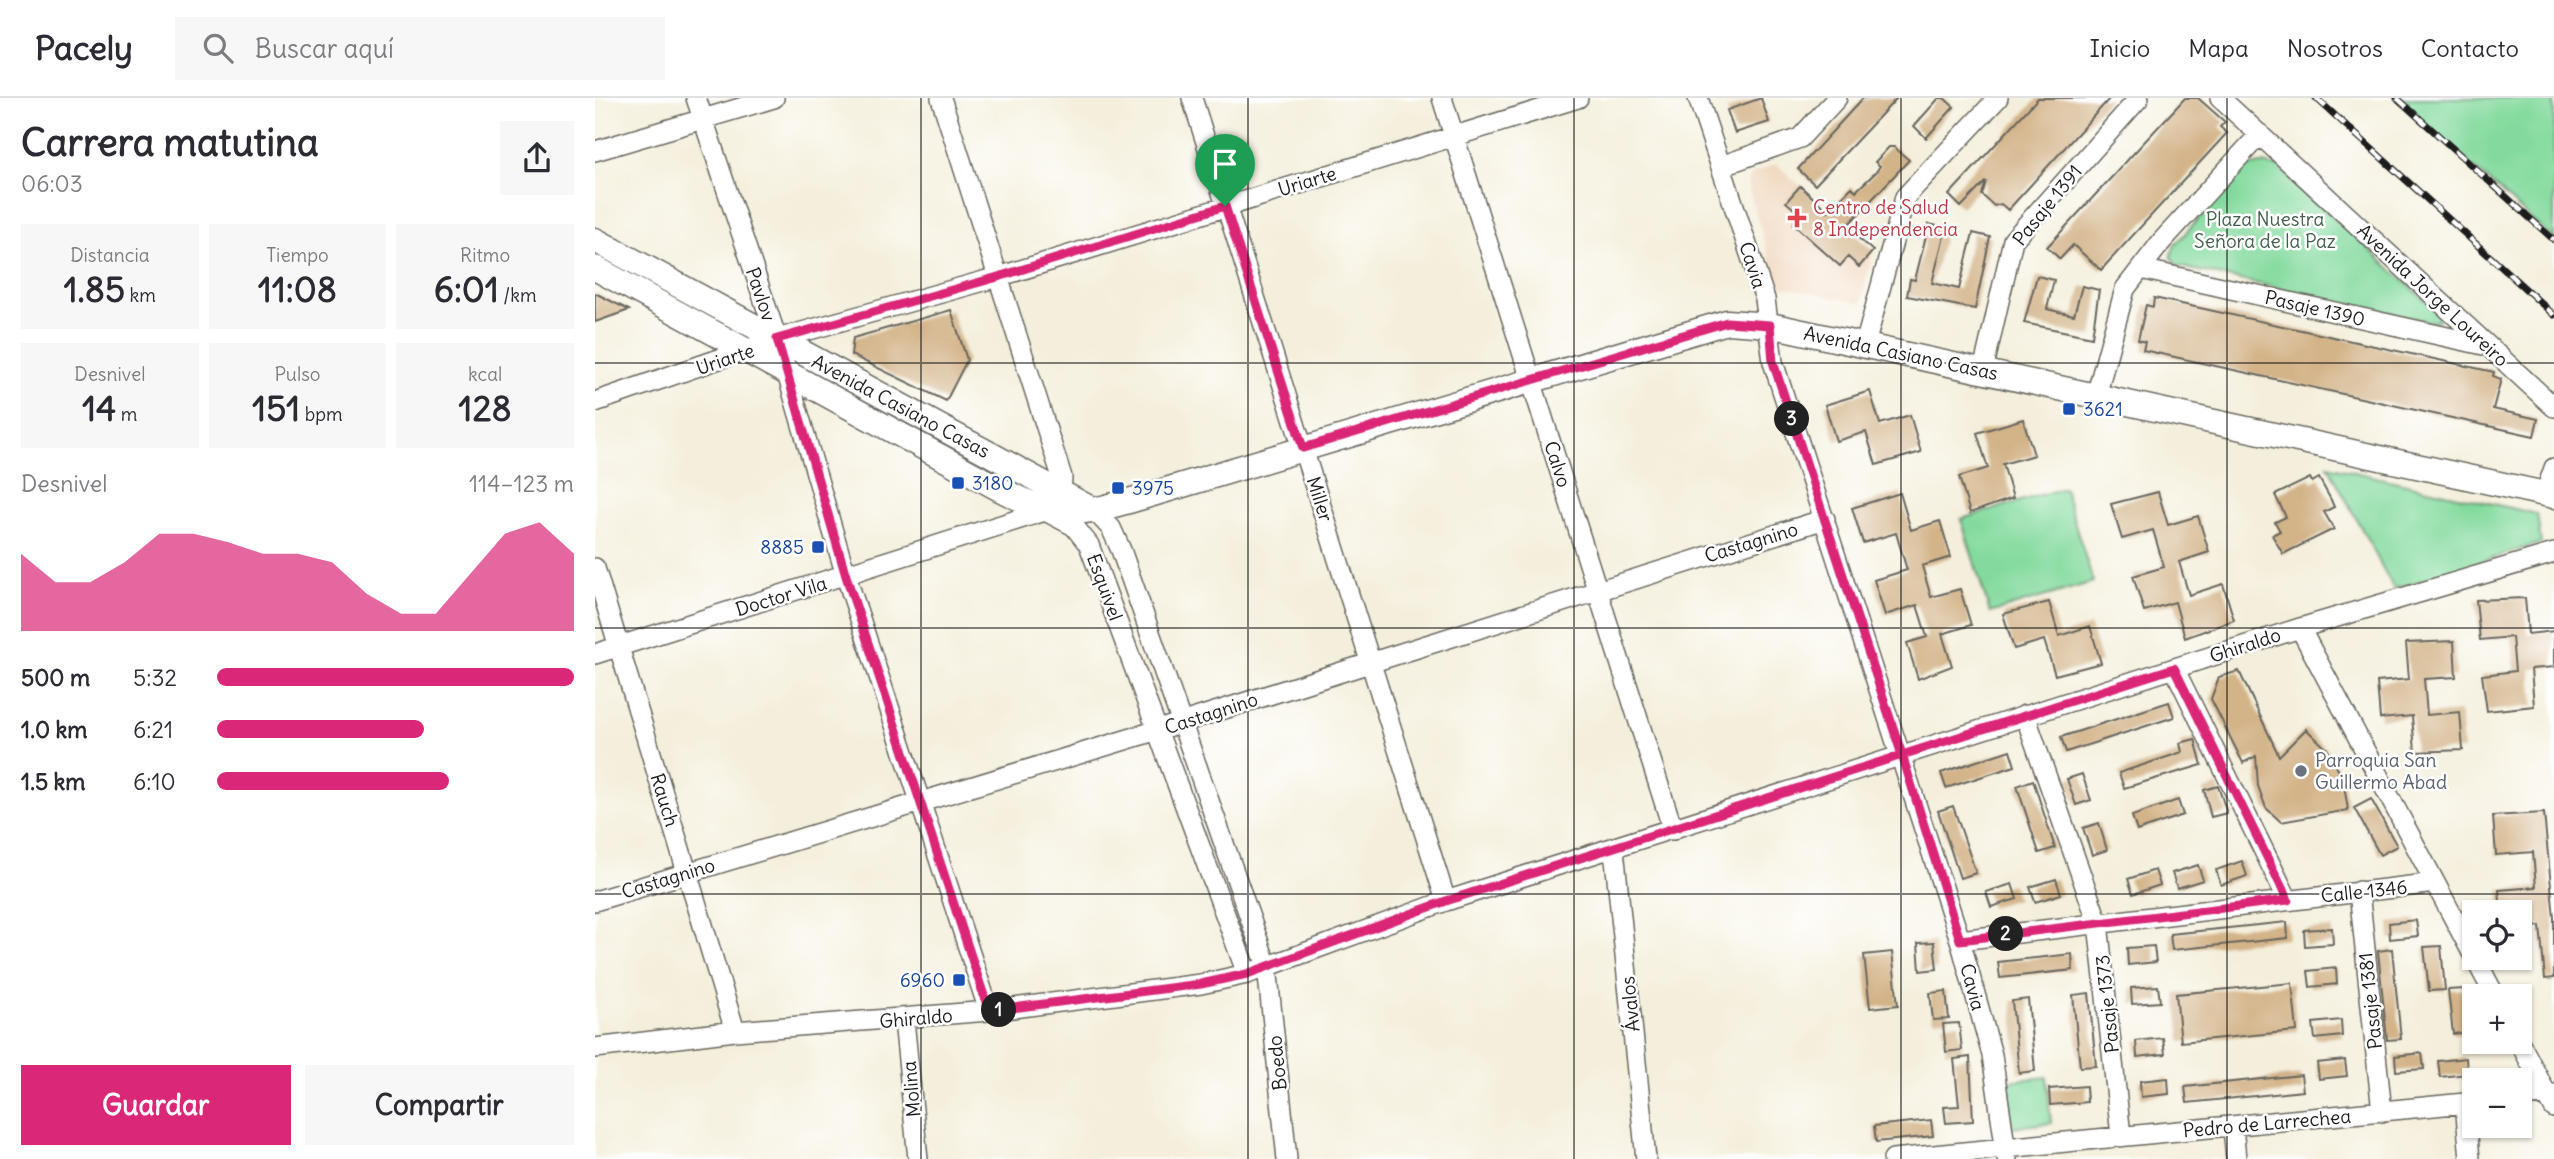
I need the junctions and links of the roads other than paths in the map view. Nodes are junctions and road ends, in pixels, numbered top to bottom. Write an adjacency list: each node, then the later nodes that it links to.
1 (696, 98): 12 (street, Pavlov)
2 (773, 98): 12 (street)
3 (941, 98): 21 (street)
4 (1192, 98): 17 (street, Miller)
5 (1442, 98): 14 (street, Calvo)
6 (1578, 98): 14 (street, Uriarte)
7 (1698, 98): 16 (street, Cavia)
8 (1837, 98): 16 (street)
9 (1998, 98): 24 (street)
10 (2139, 98): 27 (street, Pasaje 1391)
11 (2220, 98): 13 (street, Avenida Jorge Loureiro)
12 (703, 120): 15 (street); 23 (street, Pavlov)
13 (2260, 134): 20 (street); 25 (street, Avenida Jorge Loureiro)
14 (1453, 135): 17 (street, Uriarte); 29 (street, Calvo)
15 (595, 151)
16 (1721, 166): 22 (street, Cavia)
17 (1225, 206): 21 (street, Uriarte); 33 (street, Miller)
18 (595, 240): 23 (main road, Avenida Casiano Casas)
19 (595, 268): 26 (main road, Avenida Casiano Casas)
20 (2141, 269): 25 (street, Pasaje 1390); 30 (street)
21 (998, 277): 23 (street, Uriarte); 36 (street)
22 (1770, 325): 24 (main road, Avenida Casiano Casas); 29 (main road, Avenida Casiano Casas); 38 (street, Cavia)
23 (777, 339): 26 (street, Uriarte); 28 (street, Pavlov); 36 (main road, Avenida Casiano Casas)
24 (1865, 345): 27 (main road, Avenida Casiano Casas)
25 (2489, 346): 32 (street, Avenida Jorge Loureiro)
26 (748, 351): 28 (main road, Avenida Casiano Casas); 31 (street, Uriarte)
27 (1983, 371): 30 (main road, Avenida Casiano Casas)
28 (786, 372): 36 (main road, Avenida Casiano Casas); 41 (street, Pavlov)
29 (1531, 381): 33 (main road, Avenida Casiano Casas); 42 (street, Calvo)
30 (2096, 396): 35 (main road, Avenida Casiano Casas)
31 (595, 402)
32 (2554, 407)
33 (1303, 448): 37 (main road, Avenida Casiano Casas); 46 (street, Miller)
34 (2554, 468): 35 (street)
35 (2550, 495)
36 (1053, 501): 37 (main road, Avenida Casiano Casas); 41 (street, Doctor Vila); 50 (street, Esquivel)
37 (1095, 511): 49 (street, Esquivel)
38 (1825, 519): 42 (street, Castagnino); 51 (street, Cavia)
39 (2554, 553): 43 (street, Ghiraldo)
40 (595, 568): 44 (street, Rauch)
41 (846, 576): 44 (street, Doctor Vila); 52 (street, Pavlov)
42 (1598, 590): 46 (street, Castagnino); 53 (street, Calvo)
43 (2300, 628): 47 (street, Ghiraldo); 56 (street)
44 (619, 647): 45 (street, Doctor Vila); 55 (street, Rauch)
45 (595, 654)
46 (1372, 661): 49 (street, Castagnino); 60 (street, Miller)
47 (2174, 668): 48 (street, Ghiraldo); 58 (street)
48 (2025, 715): 51 (street, Ghiraldo); 61 (street, Pasaje 1373)
49 (1180, 722): 50 (street, Castagnino); 63 (street, Esquivel)
50 (1158, 730): 52 (street, Castagnino); 64 (street, Esquivel)
51 (1902, 755): 53 (street, Ghiraldo); 62 (street, Cavia)
52 (920, 803): 55 (street, Castagnino); 66 (street, Pavlov)
53 (1673, 830): 54 (street, Ghiraldo)
54 (1615, 849): 60 (street, Ghiraldo); 81 (street, Ávalos)
55 (687, 872): 59 (street, Castagnino); 68 (street, Rauch)
56 (2435, 883): 57 (street, Calle 1346); 65 (street)
57 (2359, 891): 58 (street, Calle 1346); 74 (street, Pasaje 1381)
58 (2288, 900): 61 (street, Calle 1346)
59 (595, 901)
60 (1446, 901): 63 (street, Ghiraldo)
61 (2098, 923): 62 (street, Calle 1346); 76 (street, Pasaje 1373)
62 (1960, 940): 78 (street, Cavia)
63 (1268, 966): 64 (street, Ghiraldo); 80 (street, Boedo)
64 (1247, 974): 66 (street, Ghiraldo)
65 (2489, 984)
66 (989, 1011): 67 (street, Ghiraldo)
67 (904, 1020): 68 (street, Ghiraldo); 79 (street, Molina)
68 (735, 1031): 69 (street, Ghiraldo)
69 (595, 1048)
70 (2526, 1054): 72 (street)
71 (2532, 1098): 72 (street)
72 (2552, 1099)
73 (2462, 1103): 74 (street, Pedro de Larrechea)
74 (2382, 1112): 75 (street, Pedro de Larrechea)
75 (2233, 1126): 76 (street, Pedro de Larrechea); 83 (street)
76 (2121, 1136): 78 (street, Pedro de Larrechea)
77 (2470, 1138): 84 (street)
78 (2007, 1153): 82 (street, Pedro de Larrechea)
79 (918, 1159)
80 (1287, 1159)
81 (1646, 1159)
82 (1893, 1159)
83 (2236, 1159)
84 (2470, 1159)

